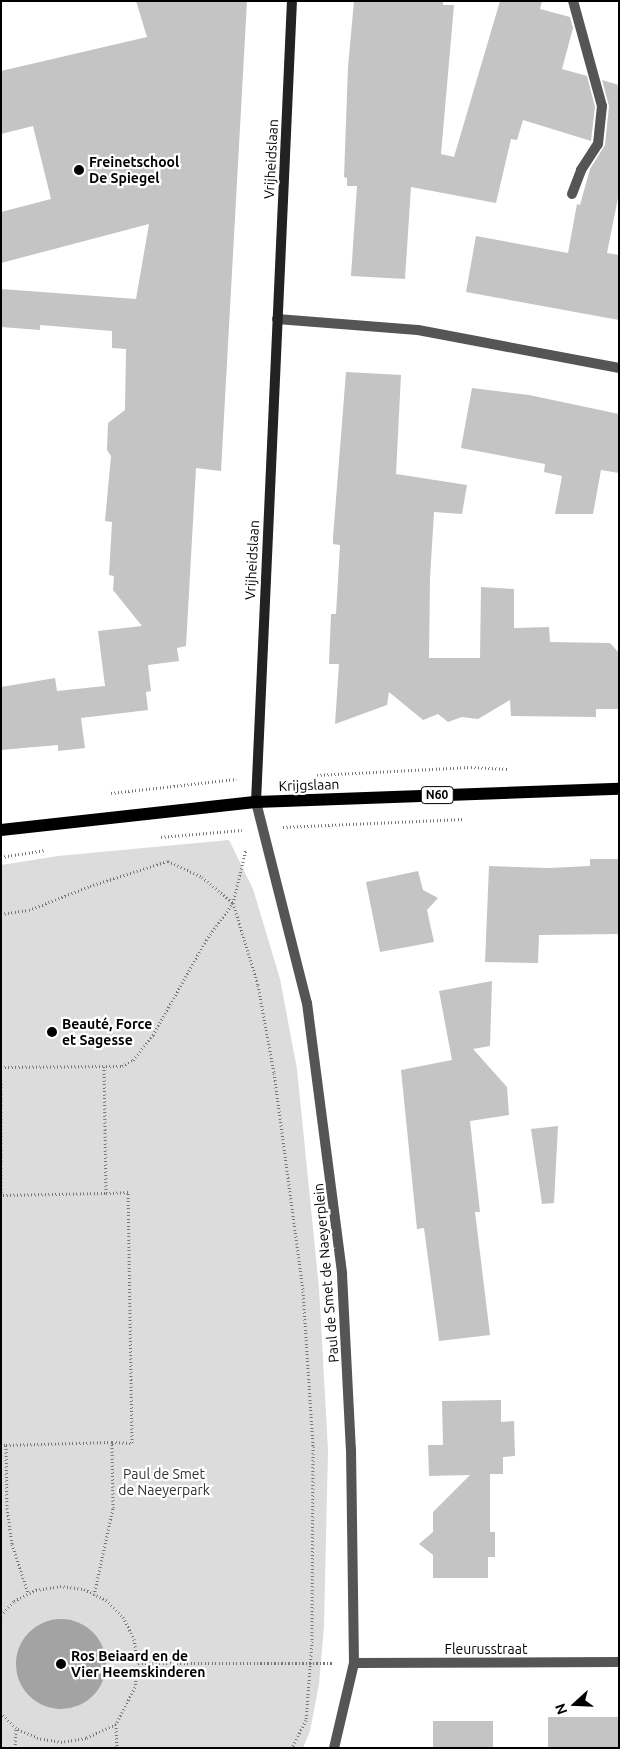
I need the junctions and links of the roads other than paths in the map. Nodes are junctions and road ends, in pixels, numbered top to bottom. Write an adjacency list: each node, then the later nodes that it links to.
1 (292, 1): 4 (street, Vrijheidslaan)
2 (573, 1): 3 (street)
3 (572, 194)
4 (277, 319): 5 (street); 7 (street, Vrijheidslaan)
5 (619, 368)
6 (619, 789): 7 (main road, Krijgslaan / N60)
7 (256, 802): 8 (main road, Krijgslaan / N60); 10 (street, Paul de Smet de Naeyerplein)
8 (1, 830)
9 (619, 1662): 10 (street, Fleurusstraat)
10 (354, 1663): 11 (street, Paul de Smet de Naeyerplein)
11 (334, 1748)

